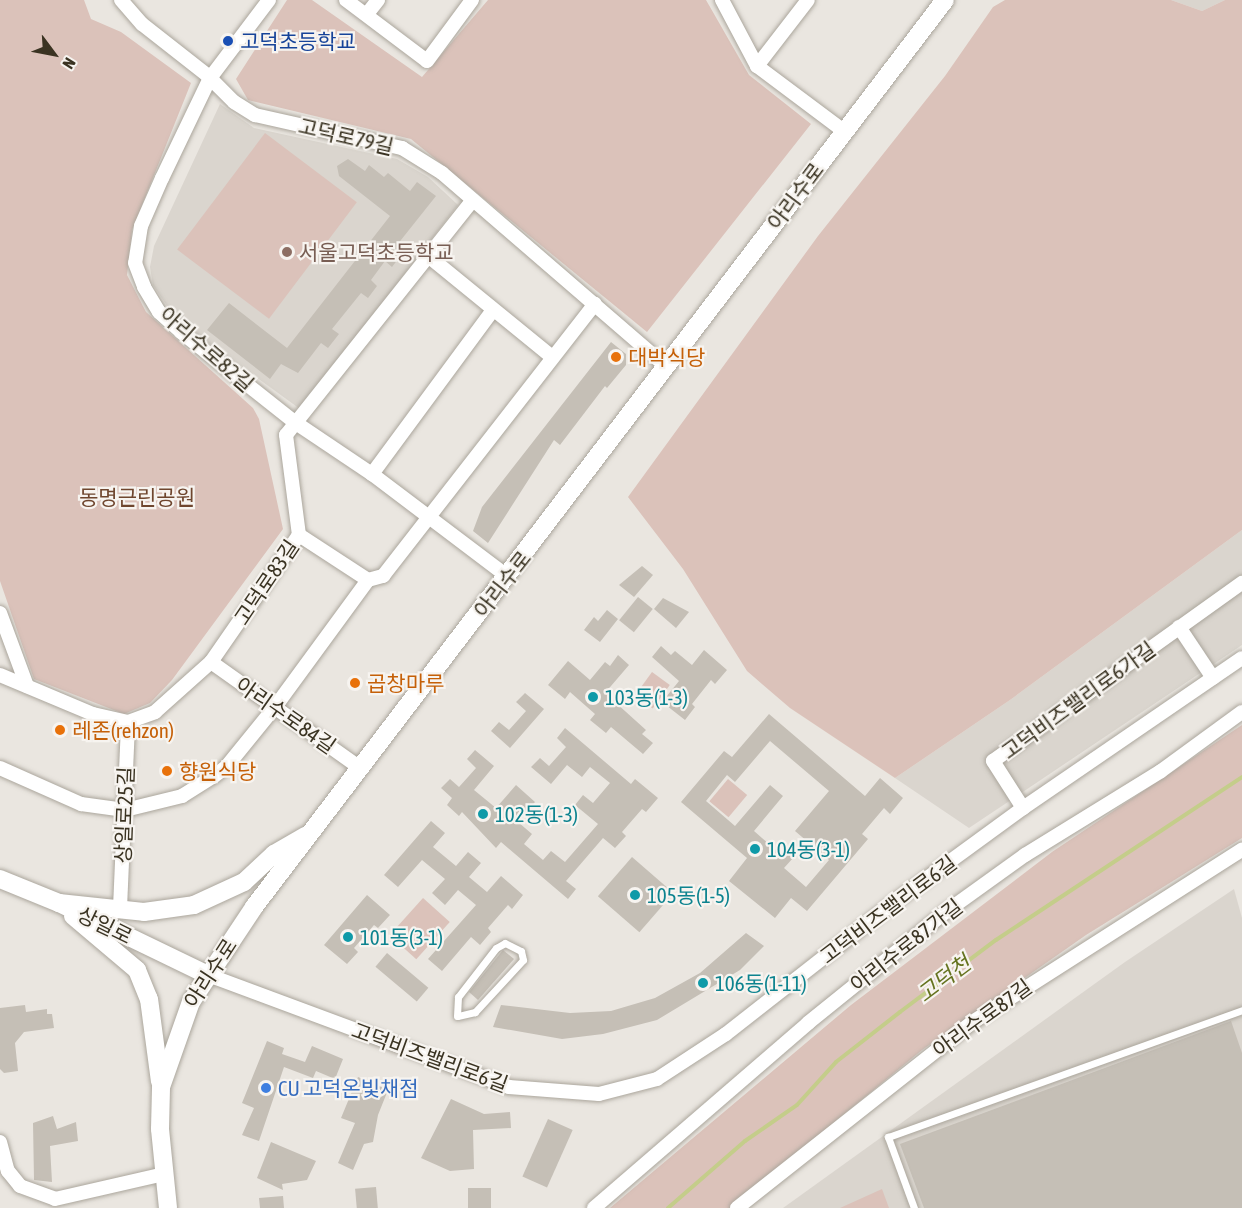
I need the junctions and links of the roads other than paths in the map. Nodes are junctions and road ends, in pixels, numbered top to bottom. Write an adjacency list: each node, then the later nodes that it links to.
1 (121, 0): 11 (street, 고덕로79길)
2 (269, 0): 11 (street, 아리수로82길)
3 (346, 0): 9 (street)
4 (378, 0): 9 (street)
5 (472, 0): 9 (street)
6 (722, 0): 10 (street)
7 (808, 0): 10 (street)
8 (945, 0): 12 (main road, 아리수로)
9 (367, 14)
10 (758, 66): 12 (street)
11 (210, 78): 13 (street, 고덕로79길); 19 (street, 아리수로82길)
12 (844, 131): 18 (main road, 아리수로)
13 (473, 200): 14 (street, 고덕로83길); 15 (street, 고덕로79길)
14 (428, 255): 16 (street); 19 (street, 고덕로83길)
15 (595, 304): 17 (street); 18 (street, 고덕로79길)
16 (494, 310): 17 (street); 20 (street)
17 (552, 357): 21 (street)
18 (667, 367): 23 (main road, 아리수로)
19 (296, 423): 20 (street, 아리수로82길); 22 (street, 고덕로83길)
20 (372, 474): 21 (street, 아리수로82길)
21 (428, 518): 23 (street, 아리수로82길); 24 (street)
22 (300, 535): 24 (street); 29 (street, 고덕로83길)
23 (508, 577): 37 (main road, 아리수로)
24 (368, 580): 33 (street)
25 (1242, 583): 27 (street, 고덕비즈밸리로6가길)
26 (0, 613): 32 (street)
27 (1179, 627): 31 (street); 38 (street, 고덕비즈밸리로6가길)
28 (1242, 658): 31 (street, 고덕비즈밸리로6길)
29 (211, 662): 33 (street, 아리수로84길); 35 (street, 고덕로83길)
30 (0, 675): 32 (street)
31 (1213, 678): 38 (street, 고덕비즈밸리로6길)
32 (27, 686): 35 (street)
33 (274, 707): 37 (street, 아리수로84길); 39 (street)
34 (1242, 712): 52 (street, 아리수로87가길)
35 (128, 722): 39 (street, 상일로25길)
36 (0, 768): 39 (street)
37 (360, 768): 40 (main road, 아리수로)
38 (1023, 808): 45 (street, 고덕비즈밸리로6길)
39 (125, 810): 44 (street, 상일로25길)
40 (315, 830): 44 (main road); 45 (main road, 아리수로)
41 (1242, 850): 53 (street, 아리수로87길)
42 (0, 879): 43 (main road, 상일로)
43 (59, 903): 44 (main road); 45 (main road, 상일로); 48 (main road)
44 (120, 908)
45 (208, 975): 48 (main road, 아리수로)
46 (1242, 1010): 54 (lane)
47 (457, 1016): 47 (lane)
48 (161, 1087): 50 (main road, 아리수로)
49 (0, 1142): 50 (street)
50 (164, 1174): 51 (main road, 아리수로)
51 (168, 1208)
52 (594, 1208)
53 (737, 1208)
54 (914, 1208)

